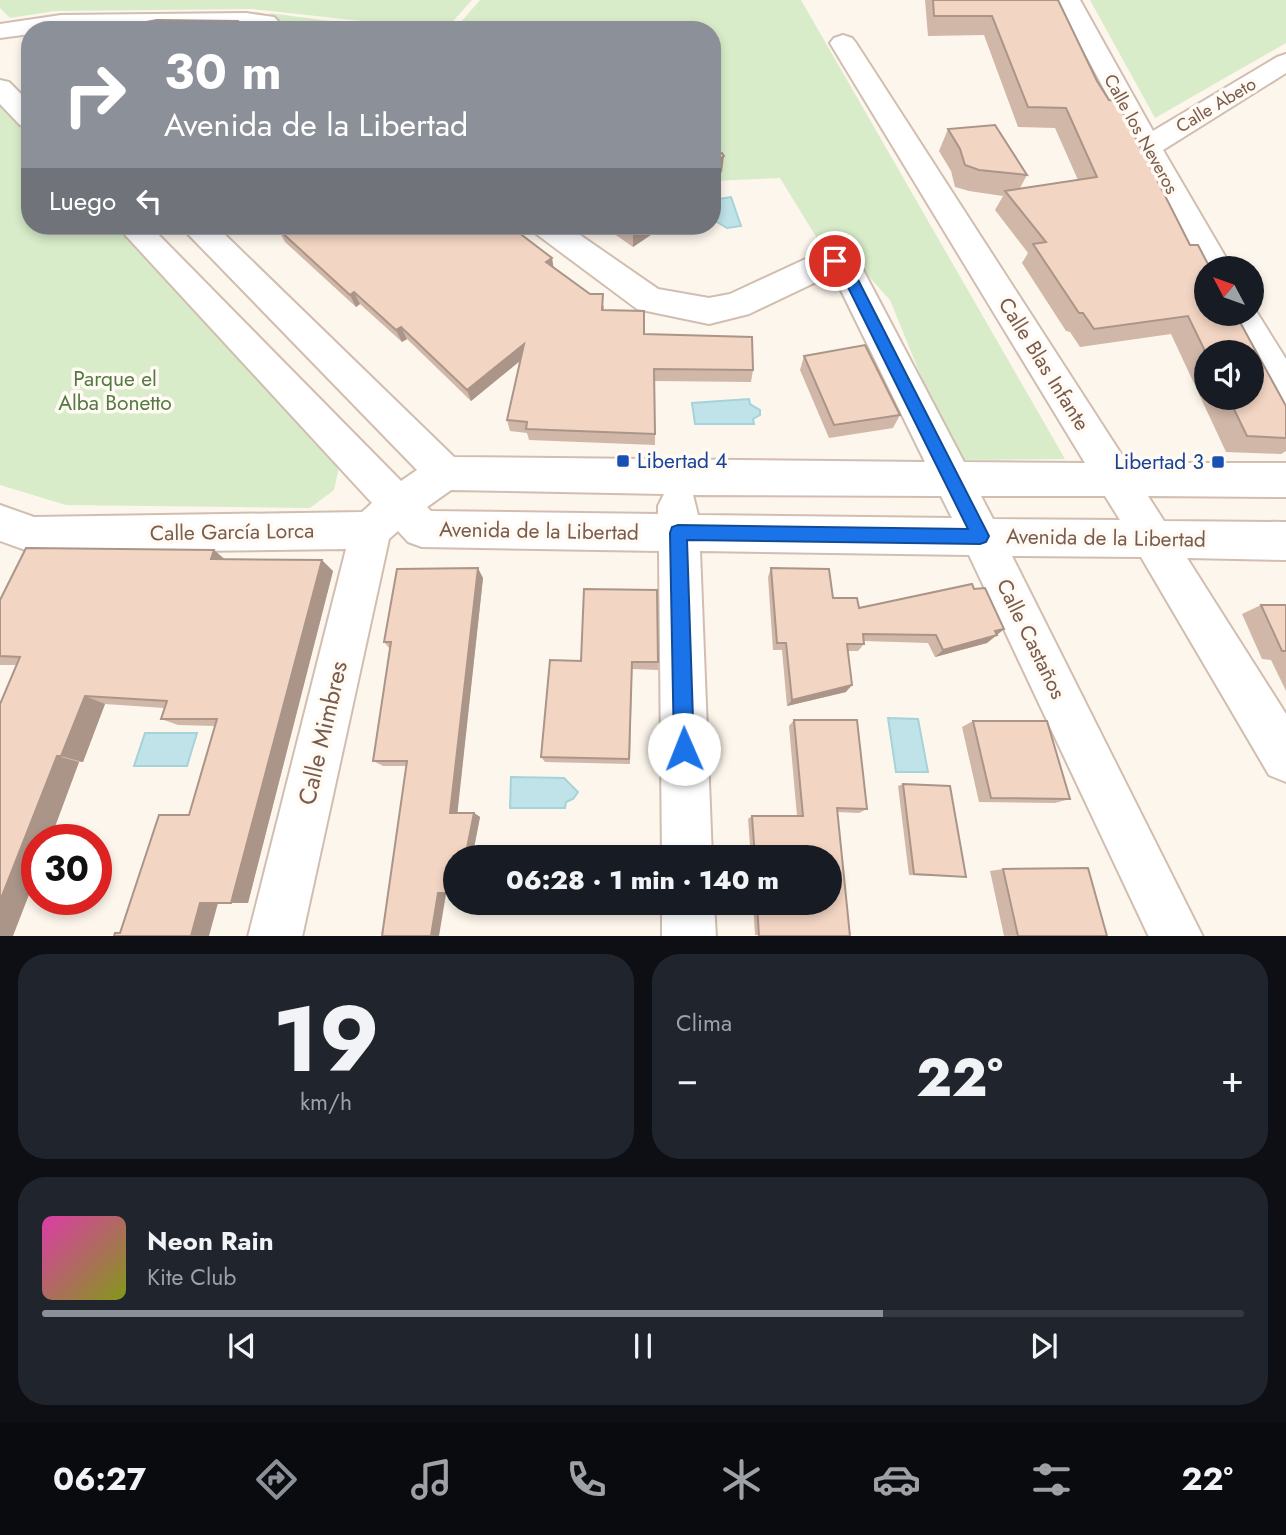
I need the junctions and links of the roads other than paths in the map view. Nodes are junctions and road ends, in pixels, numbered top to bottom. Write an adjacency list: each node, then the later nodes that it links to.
1 (1068, 0): 8 (street, Calle los Neveros)
2 (154, 21): 3 (street)
3 (256, 21)
4 (844, 43): 18 (street, Calle Blas Infante)
5 (1286, 62): 8 (street, Calle Abeto)
6 (0, 88): 7 (street)
7 (21, 110)
8 (1147, 147): 12 (street, Calle los Neveros)
9 (140, 235): 20 (street, Avenida de la Libertad)
10 (207, 235): 15 (street)
11 (559, 235): 17 (street, Calle Castaños)
12 (1209, 256)
13 (1248, 326): 14 (street)
14 (1286, 391)
15 (445, 473): 16 (street); 20 (street)
16 (677, 478): 17 (street); 21 (street)
17 (953, 479): 18 (street); 22 (street, Calle Castaños)
18 (1116, 479): 19 (street); 23 (street, Calle Blas Infante)
19 (1286, 480)
20 (385, 517): 21 (street, Avenida de la Libertad); 25 (street, Calle García Lorca); 29 (street, Calle Mimbres)
21 (678, 533): 22 (street, Avenida de la Libertad); 27 (street)
22 (980, 536): 23 (street, Avenida de la Libertad); 31 (street, Calle Castaños)
23 (1152, 539): 24 (street, Avenida de la Libertad); 26 (street, Calle Blas Infante)
24 (1286, 541)
25 (17, 542)
26 (1286, 758)
27 (687, 845)
28 (688, 915): 30 (street)
29 (275, 936)
30 (689, 936)
31 (1177, 936)

